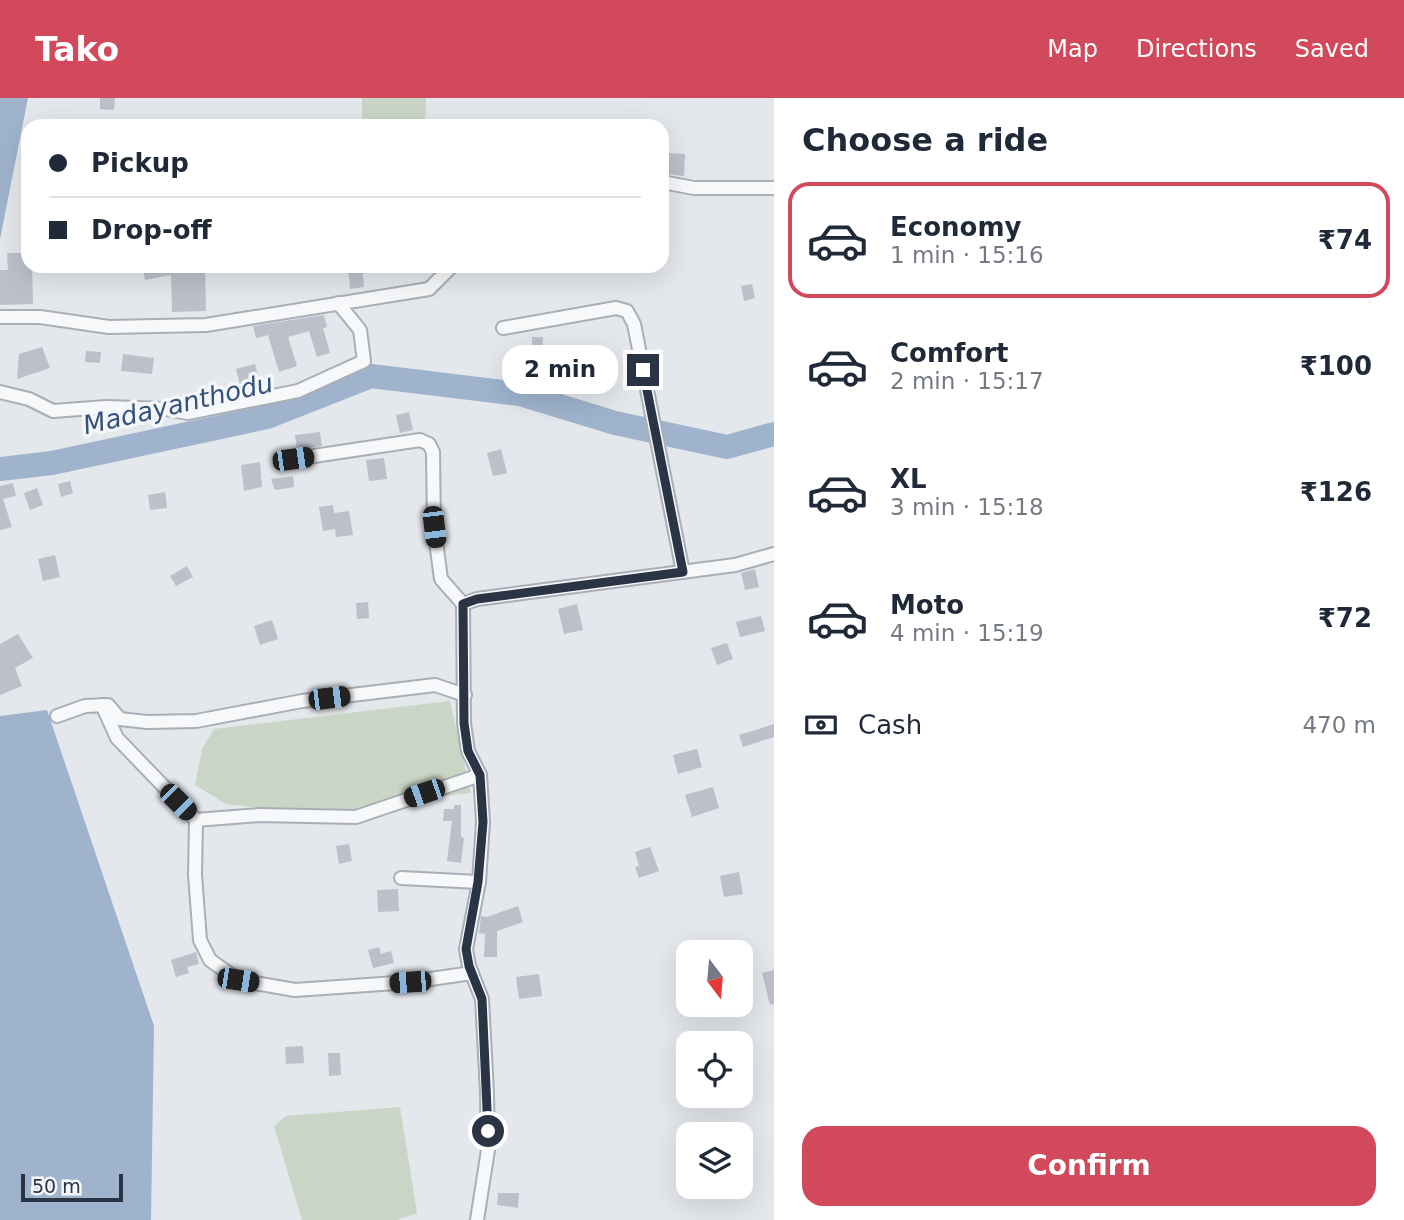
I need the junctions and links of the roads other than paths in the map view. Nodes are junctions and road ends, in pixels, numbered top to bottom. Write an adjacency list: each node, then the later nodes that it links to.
1 (669, 183): 2 (street)
2 (774, 188)
3 (445, 273): 4 (street)
4 (338, 303): 5 (street); 7 (street)
5 (0, 317)
6 (503, 328): 10 (street)
7 (0, 392)
8 (293, 459): 11 (street)
9 (774, 554): 10 (street)
10 (683, 572): 11 (street)
11 (463, 604): 12 (street)
12 (465, 695): 13 (street); 15 (street)
13 (102, 705): 14 (street); 16 (street)
14 (57, 716)
15 (480, 775): 16 (street); 18 (street)
16 (196, 820): 19 (street)
17 (401, 878): 18 (street)
18 (478, 882): 19 (street)
19 (472, 973): 20 (street)
20 (477, 1220)

